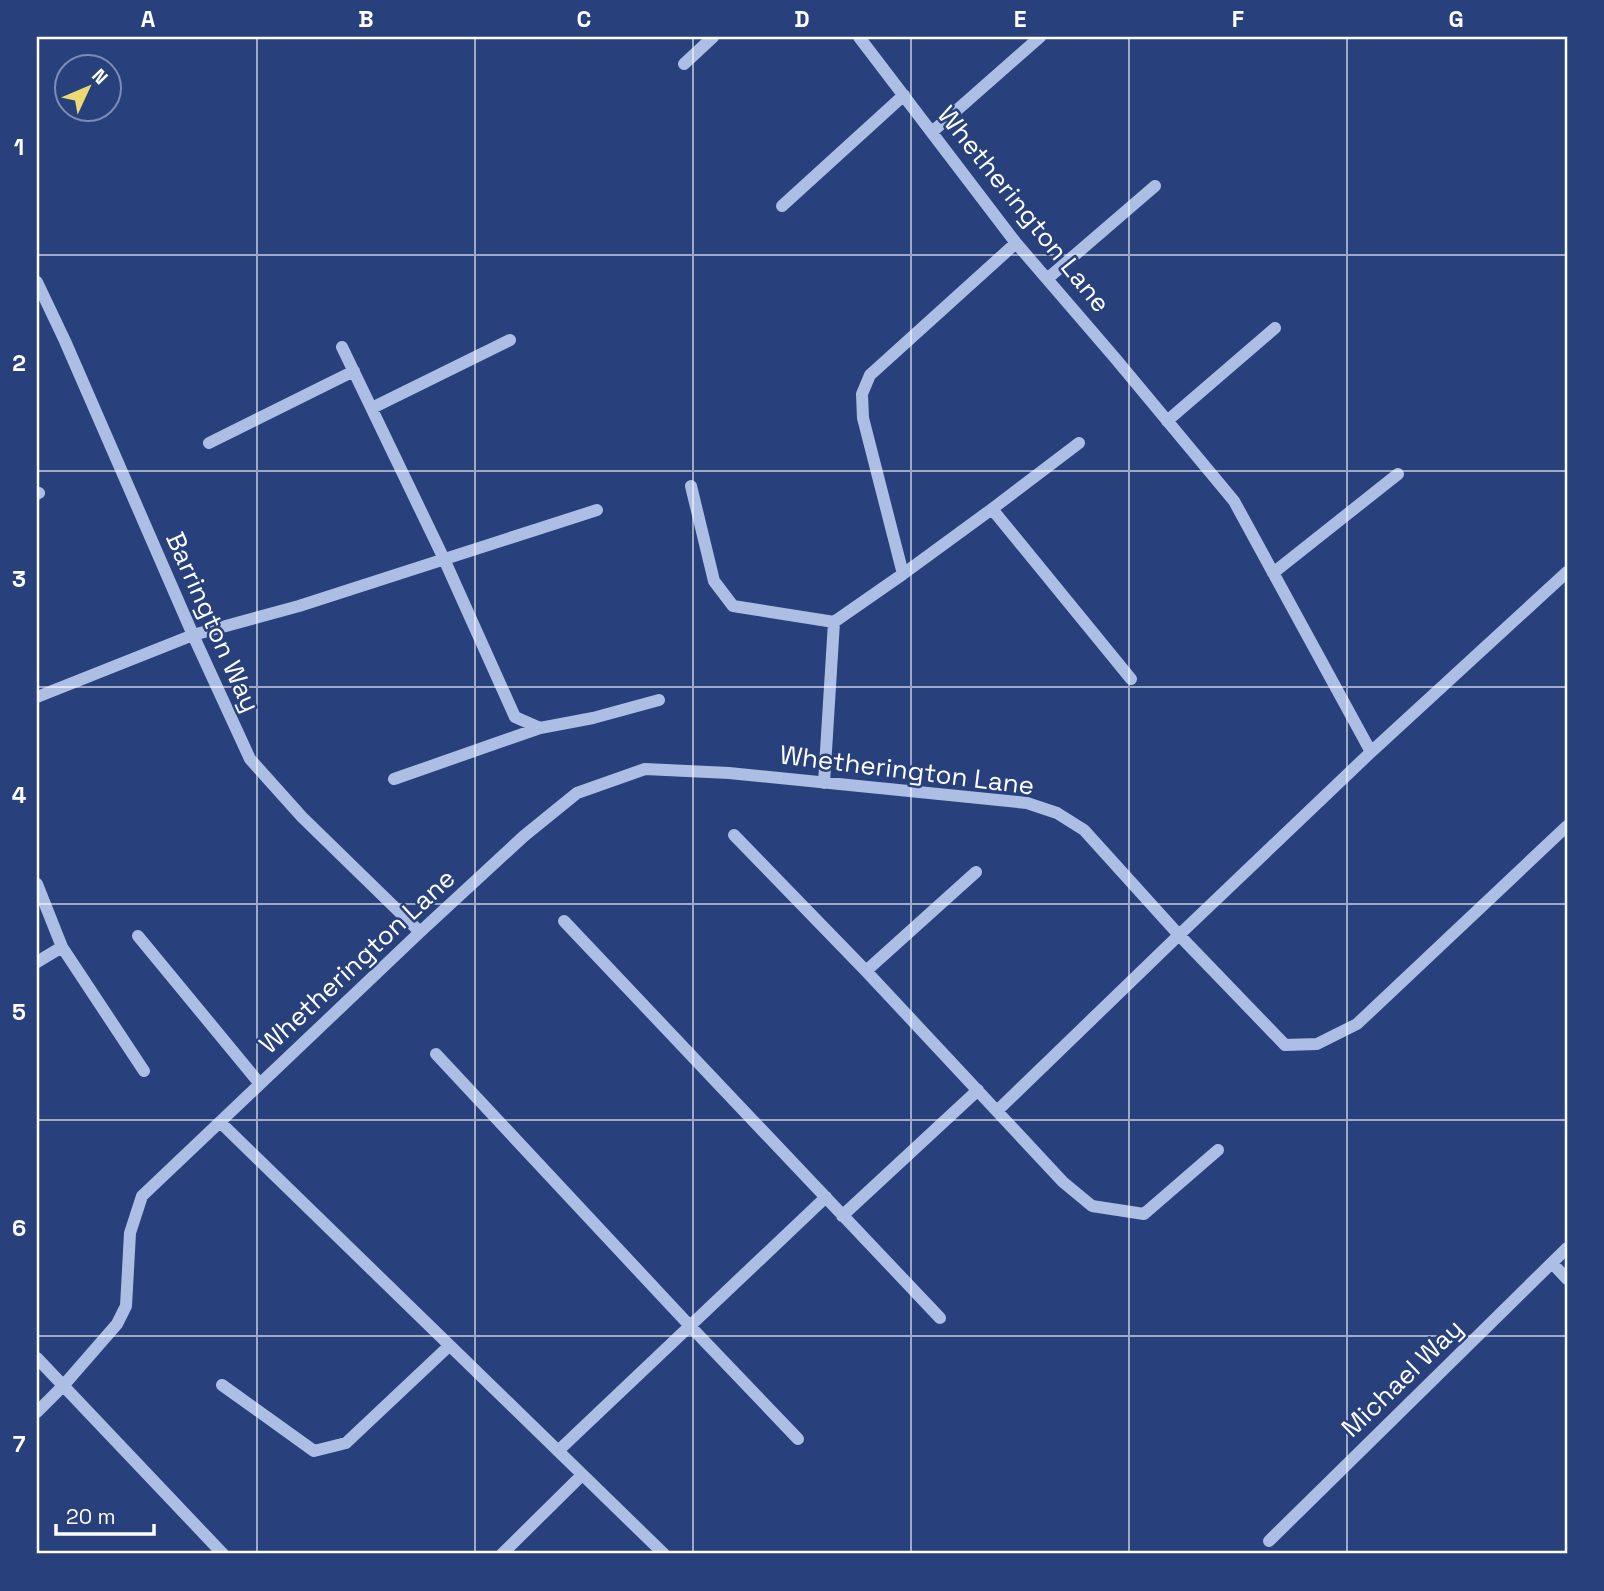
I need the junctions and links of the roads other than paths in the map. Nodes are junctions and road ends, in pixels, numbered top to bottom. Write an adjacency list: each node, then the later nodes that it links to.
1 (713, 37): 4 (street)
2 (859, 37): 5 (street, Whetherington Lane)
3 (1040, 37): 6 (street)
4 (684, 64)
5 (904, 95): 6 (street, Whetherington Lane); 8 (street)
6 (932, 132): 9 (street, Whetherington Lane)
7 (1155, 186): 10 (street)
8 (782, 206)
9 (1016, 243): 10 (street, Whetherington Lane); 27 (street)
10 (1047, 279): 17 (street, Whetherington Lane)
11 (37, 282): 29 (street, Barrington Way)
12 (1275, 328): 17 (street)
13 (510, 340): 16 (street)
14 (342, 347): 15 (street)
15 (354, 371): 16 (street); 18 (street)
16 (372, 408): 24 (street)
17 (1167, 421): 26 (street, Whetherington Lane)
18 (209, 443)
19 (1079, 443): 22 (street)
20 (1398, 474): 26 (street)
21 (691, 486): 28 (street)
22 (992, 509): 27 (street); 30 (street)
23 (597, 510): 24 (street)
24 (444, 559): 29 (street); 33 (street)
25 (1567, 572): 34 (street)
26 (1273, 573): 34 (street, Whetherington Lane)
27 (903, 574): 28 (street)
28 (834, 622): 36 (street)
29 (193, 635): 31 (street); 42 (street, Barrington Way)
30 (1131, 679)
31 (37, 698)
32 (659, 701): 33 (street)
33 (540, 728): 35 (street)
34 (1371, 752): 43 (street)
35 (394, 779)
36 (824, 783): 42 (street, Whetherington Lane); 43 (street, Whetherington Lane)
37 (1567, 826): 43 (street, Whetherington Lane)
38 (734, 835): 47 (street)
39 (976, 872): 47 (street)
40 (37, 884): 45 (street)
41 (564, 921): 55 (street)
42 (420, 932): 50 (street, Whetherington Lane)
43 (1180, 935): 52 (street)
44 (138, 936): 50 (street)
45 (62, 947): 46 (street); 49 (street)
46 (37, 962)
47 (866, 971): 51 (street)
48 (436, 1054): 61 (street)
49 (144, 1070)
50 (260, 1084): 53 (street, Whetherington Lane)
51 (978, 1090): 52 (street); 56 (street)
52 (997, 1111): 54 (street)
53 (220, 1122): 62 (street); 65 (street, Whetherington Lane)
54 (1218, 1150)
55 (826, 1197): 56 (street); 61 (street)
56 (842, 1216): 60 (street)
57 (1567, 1248): 58 (street, Michael Way)
58 (1552, 1263): 59 (street); 70 (street, Michael Way)
59 (1567, 1279)
60 (940, 1318)
61 (690, 1326): 67 (street); 68 (street)
62 (449, 1346): 64 (street); 68 (street)
63 (37, 1358): 65 (street)
64 (222, 1385)
65 (64, 1386): 66 (street, Whetherington Lane); 71 (street)
66 (37, 1412)
67 (798, 1439)
68 (558, 1451): 69 (street)
69 (582, 1475): 72 (street); 73 (street)
70 (1269, 1541)
71 (223, 1554)
72 (502, 1554)
73 (664, 1554)

